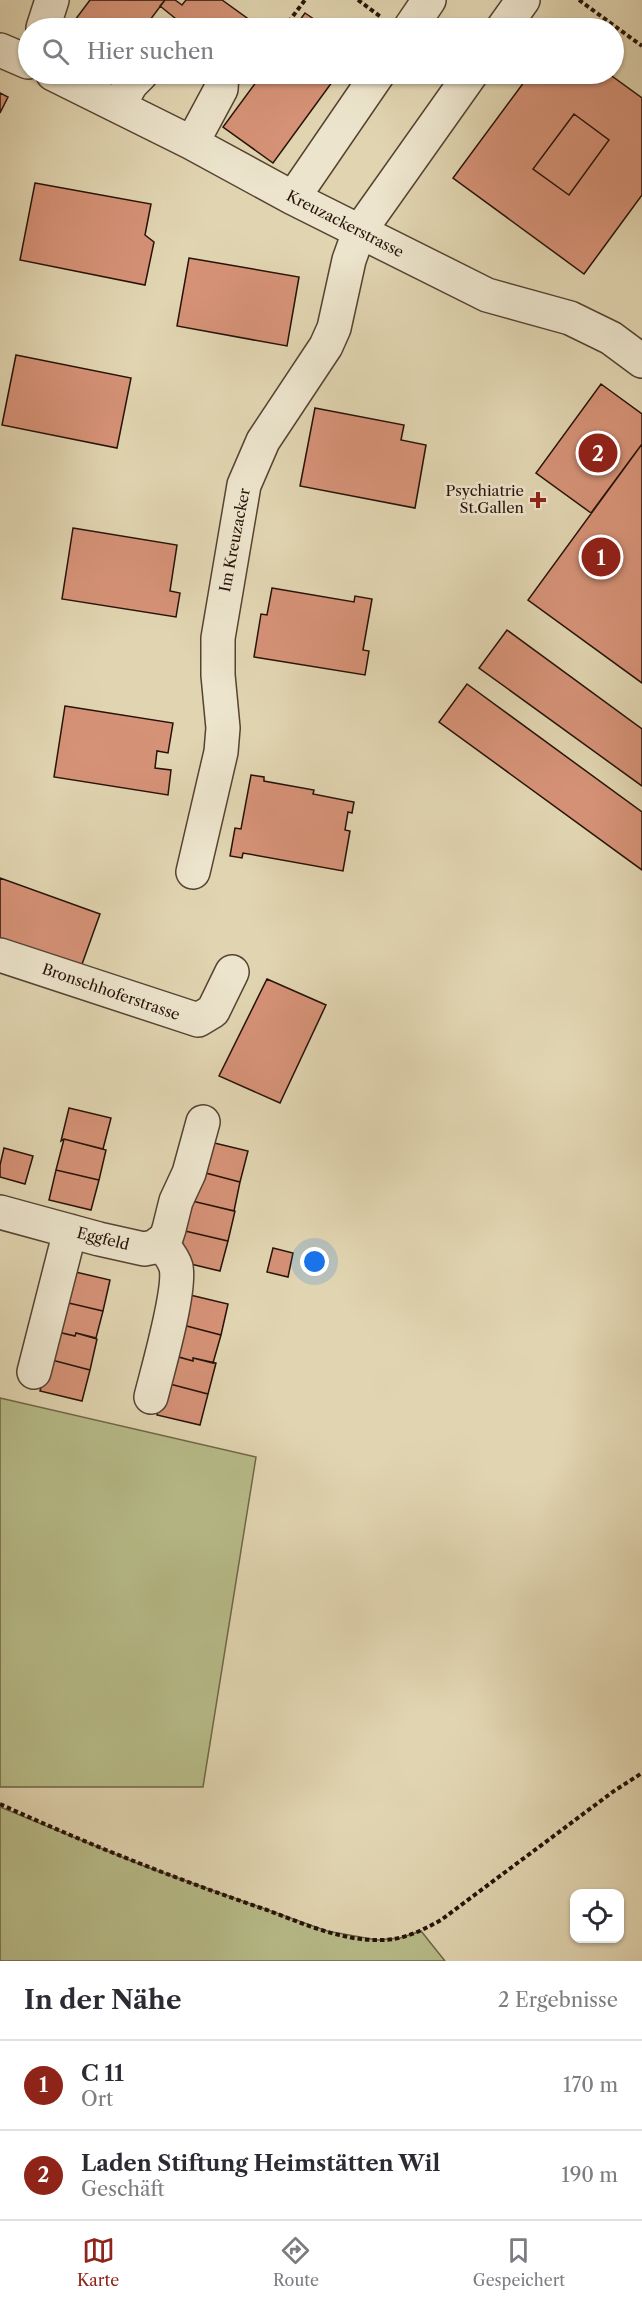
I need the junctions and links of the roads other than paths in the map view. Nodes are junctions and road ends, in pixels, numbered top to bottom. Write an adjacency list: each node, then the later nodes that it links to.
1 (52, 0): 4 (street)
2 (429, 0): 5 (street)
3 (523, 0): 6 (street)
4 (46, 18)
5 (407, 18)
6 (510, 18)
7 (76, 84): 12 (street, Kreuzackerstrasse)
8 (130, 84): 12 (street)
9 (223, 84): 13 (street)
10 (371, 84): 14 (street)
11 (464, 84): 15 (street, Im Kreuzacker)
12 (119, 105): 13 (street, Kreuzackerstrasse)
13 (192, 143): 14 (street, Kreuzackerstrasse)
14 (292, 198): 15 (street, Kreuzackerstrasse)
15 (359, 232): 16 (street, Kreuzackerstrasse); 17 (street, Im Kreuzacker)
16 (642, 361)
17 (193, 872)
18 (0, 955): 19 (street, Bronschhoferstrasse)
19 (232, 972)
20 (203, 1122): 23 (street)
21 (0, 1212): 22 (street, Eggfeld)
22 (70, 1231): 23 (street, Eggfeld); 24 (street)
23 (161, 1243): 25 (street)
24 (34, 1372)
25 (151, 1396)

